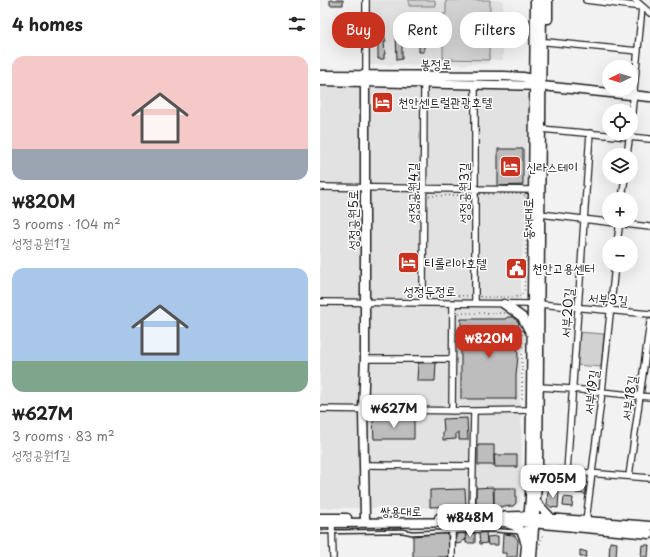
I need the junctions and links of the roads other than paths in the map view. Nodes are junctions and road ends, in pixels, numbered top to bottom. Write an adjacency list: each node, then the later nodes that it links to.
1 (366, 0): 12 (street)
2 (536, 0): 13 (main road, 동서대로)
3 (548, 0): 8 (main road)
4 (586, 0): 6 (street)
5 (635, 0): 6 (street)
6 (642, 7): 7 (street); 9 (street)
7 (650, 13)
8 (547, 42): 9 (street); 13 (main road)
9 (638, 51): 10 (street)
10 (637, 60)
11 (320, 75): 12 (main road, 봉정로)
12 (366, 78): 13 (main road, 봉정로); 14 (main road, 봉정로); 15 (main road, 봉정로); 27 (main road, 성정공원5로)
13 (540, 80): 16 (main road, 봉정로); 17 (main road, 봉정로); 21 (main road, 동서대로); 30 (main road, 동서대로)
14 (320, 81)
15 (424, 83): 16 (main road, 봉정로); 28 (street, 성정공원4길)
16 (476, 83): 29 (street, 성정공원3길)
17 (602, 91)
18 (634, 96): 19 (main road, 봉정로); 20 (street)
19 (650, 97)
20 (633, 104)
21 (541, 129): 22 (street); 31 (main road, 동서대로)
22 (590, 133): 23 (street); 32 (street, 서부20길)
23 (602, 134)
24 (638, 137): 25 (street)
25 (650, 139)
26 (320, 187): 27 (street)
27 (365, 188): 28 (street); 38 (main road, 성정공원5로)
28 (424, 188): 29 (street); 39 (street, 성정공원4길)
29 (475, 190): 30 (street); 41 (street, 성정공원3길)
30 (532, 190): 43 (main road, 동서대로)
31 (540, 214): 32 (street); 43 (main road, 동서대로)
32 (584, 220): 33 (street); 44 (street, 서부20길)
33 (602, 221)
34 (638, 225): 35 (street)
35 (650, 227)
36 (614, 272): 45 (street, 서부19길)
37 (320, 302): 38 (street, 성정두정로)
38 (366, 303): 39 (street, 성정두정로); 49 (main road, 성정공원5로)
39 (423, 303): 40 (street, 성정두정로)
40 (452, 303): 41 (street, 성정두정로); 50 (street)
41 (475, 303): 42 (street, 성정두정로)
42 (504, 304): 43 (street, 성정두정로); 48 (main road)
43 (535, 304): 44 (street, 서부3길); 48 (main road, 동서대로); 51 (main road, 동서대로)
44 (579, 308): 45 (street, 서부3길); 52 (street, 서부20길)
45 (611, 309): 46 (street, 서부3길); 53 (street, 서부19길)
46 (650, 314)
47 (650, 322): 54 (street, 서부18길)
48 (530, 332): 58 (main road, 동서대로)
49 (365, 359): 50 (street); 57 (main road, 성정공원5로)
50 (452, 359): 59 (street)
51 (539, 387): 52 (street); 63 (main road, 동서대로)
52 (572, 389): 53 (street); 64 (street, 서부20길)
53 (602, 392): 54 (street); 65 (street, 서부19길)
54 (640, 396): 55 (street); 66 (street, 서부18길)
55 (650, 397)
56 (320, 409): 57 (street)
57 (363, 410): 59 (street); 61 (main road, 성정공원5로)
58 (530, 410): 60 (street); 68 (main road, 동서대로)
59 (452, 411): 60 (street)
60 (474, 411): 62 (street)
61 (365, 465): 62 (street); 72 (main road, 성정공원5로)
62 (473, 466): 69 (street)
63 (538, 469): 64 (street); 68 (main road, 동서대로)
64 (567, 471): 65 (street)
65 (591, 474): 66 (street); 74 (street, 서부19길)
66 (628, 476): 67 (street)
67 (650, 478)
68 (533, 500): 70 (main road); 73 (main road, 동서대로); 77 (main road)
69 (472, 516): 70 (main road, 쌍용대로); 72 (main road, 쌍용대로)
70 (508, 516): 73 (main road, 쌍용대로)
71 (320, 518): 72 (main road, 쌍용대로)
72 (365, 518)
73 (532, 520): 75 (main road, 쌍용대로); 77 (main road, 쌍용대로); 84 (main road, 동서대로); 85 (main road, 동서대로)
74 (586, 520): 77 (main road, 쌍용대로); 78 (main road, 쌍용대로)
75 (500, 522): 80 (main road, 쌍용대로); 83 (main road)
76 (320, 524): 79 (main road, 쌍용대로)
77 (551, 525): 82 (main road, 쌍용대로); 84 (main road)
78 (650, 526)
79 (332, 527): 80 (main road, 쌍용대로); 81 (lane); 86 (street)
80 (452, 527): 83 (lane); 87 (street)
81 (320, 532)
82 (650, 534)
83 (524, 537): 85 (main road)
84 (533, 538): 89 (main road, 동서대로)
85 (526, 548): 88 (main road, 동서대로)
86 (333, 557)
87 (452, 557)
88 (525, 557)
89 (532, 557)

